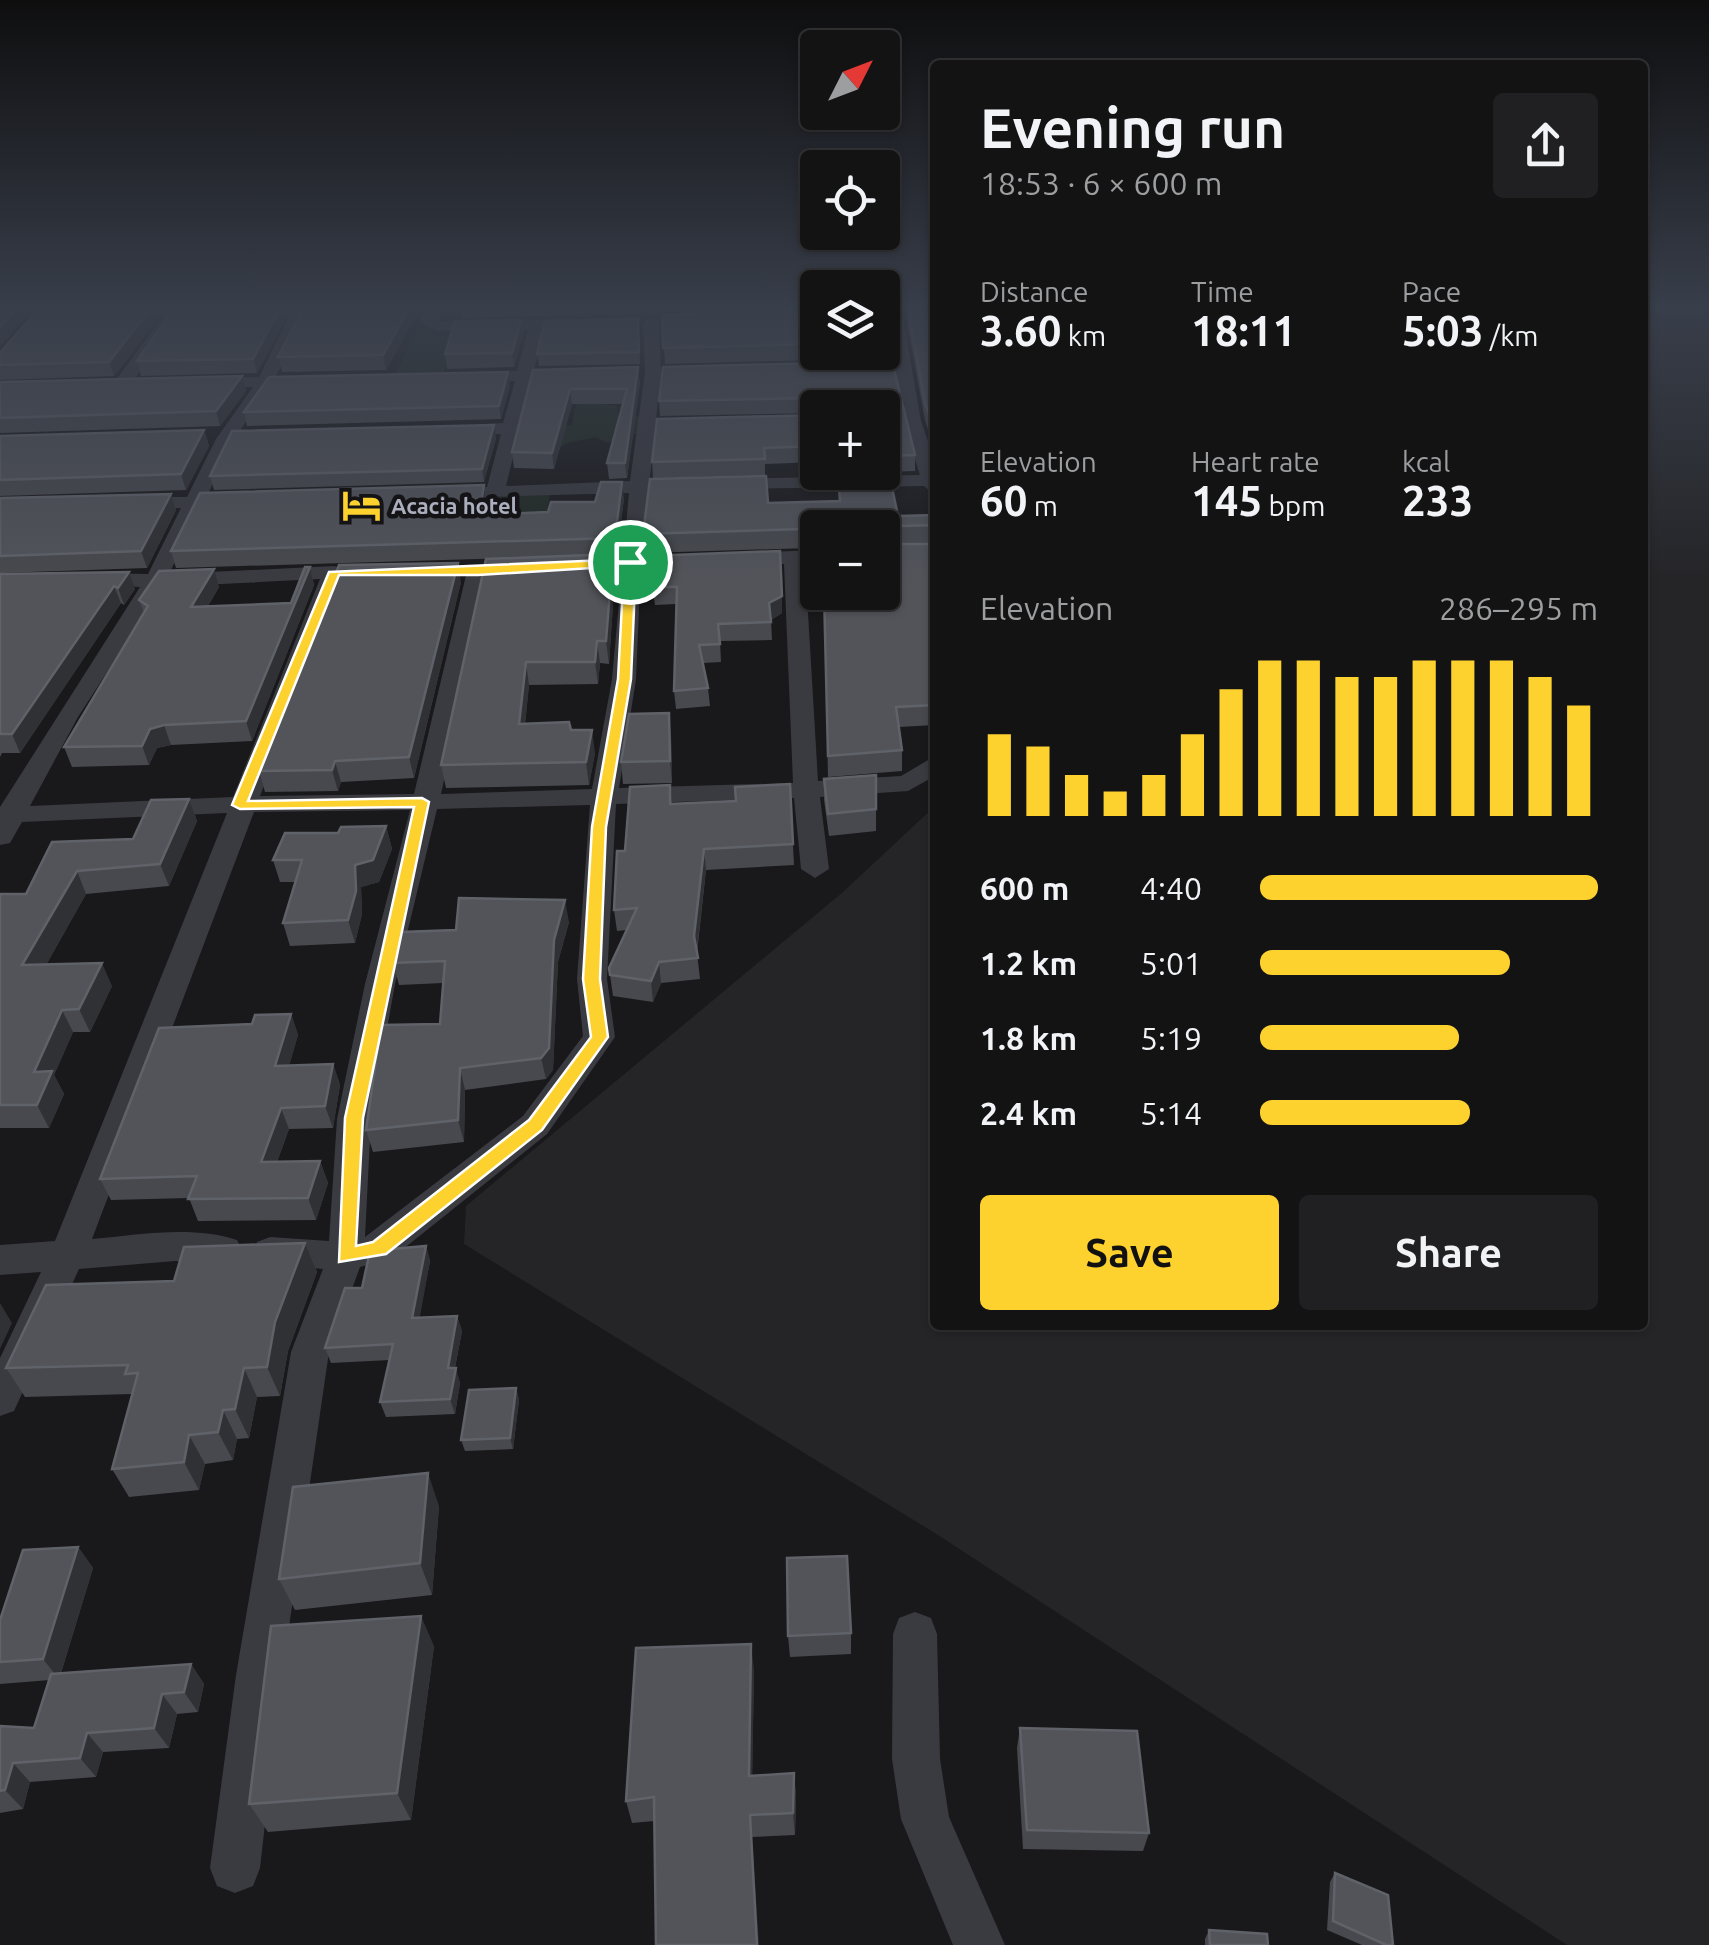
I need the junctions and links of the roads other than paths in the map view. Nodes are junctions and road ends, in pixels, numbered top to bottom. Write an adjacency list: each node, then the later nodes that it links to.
1 (253, 398): 14 (street)
2 (516, 398): 5 (street)
3 (655, 398): 10 (street)
4 (900, 398): 7 (street)
5 (510, 428): 6 (street); 11 (street)
6 (430, 432)
7 (930, 478)
8 (713, 485): 9 (street)
9 (930, 485)
10 (649, 487): 11 (street); 26 (street)
11 (495, 492): 12 (street)
12 (420, 495)
13 (250, 501): 14 (street)
14 (194, 503): 15 (street); 22 (street)
15 (105, 504)
16 (800, 557): 17 (street)
17 (721, 560)
18 (478, 571): 27 (street)
19 (334, 572): 20 (street); 22 (street); 28 (street)
20 (374, 572)
21 (73, 578): 22 (street)
22 (155, 581): 29 (street)
23 (806, 610): 25 (street)
24 (930, 768): 25 (street)
25 (806, 790): 26 (street); 30 (street)
26 (602, 794): 27 (street); 32 (street)
27 (422, 802): 28 (street); 32 (street)
28 (240, 805): 29 (street); 31 (street)
29 (5, 822)
30 (815, 869)
31 (68, 1253): 32 (street); 33 (street); 34 (street)
32 (346, 1256): 36 (street)
33 (0, 1260)
34 (0, 1398)
35 (915, 1634): 37 (street)
36 (235, 1868)
37 (979, 1945)

